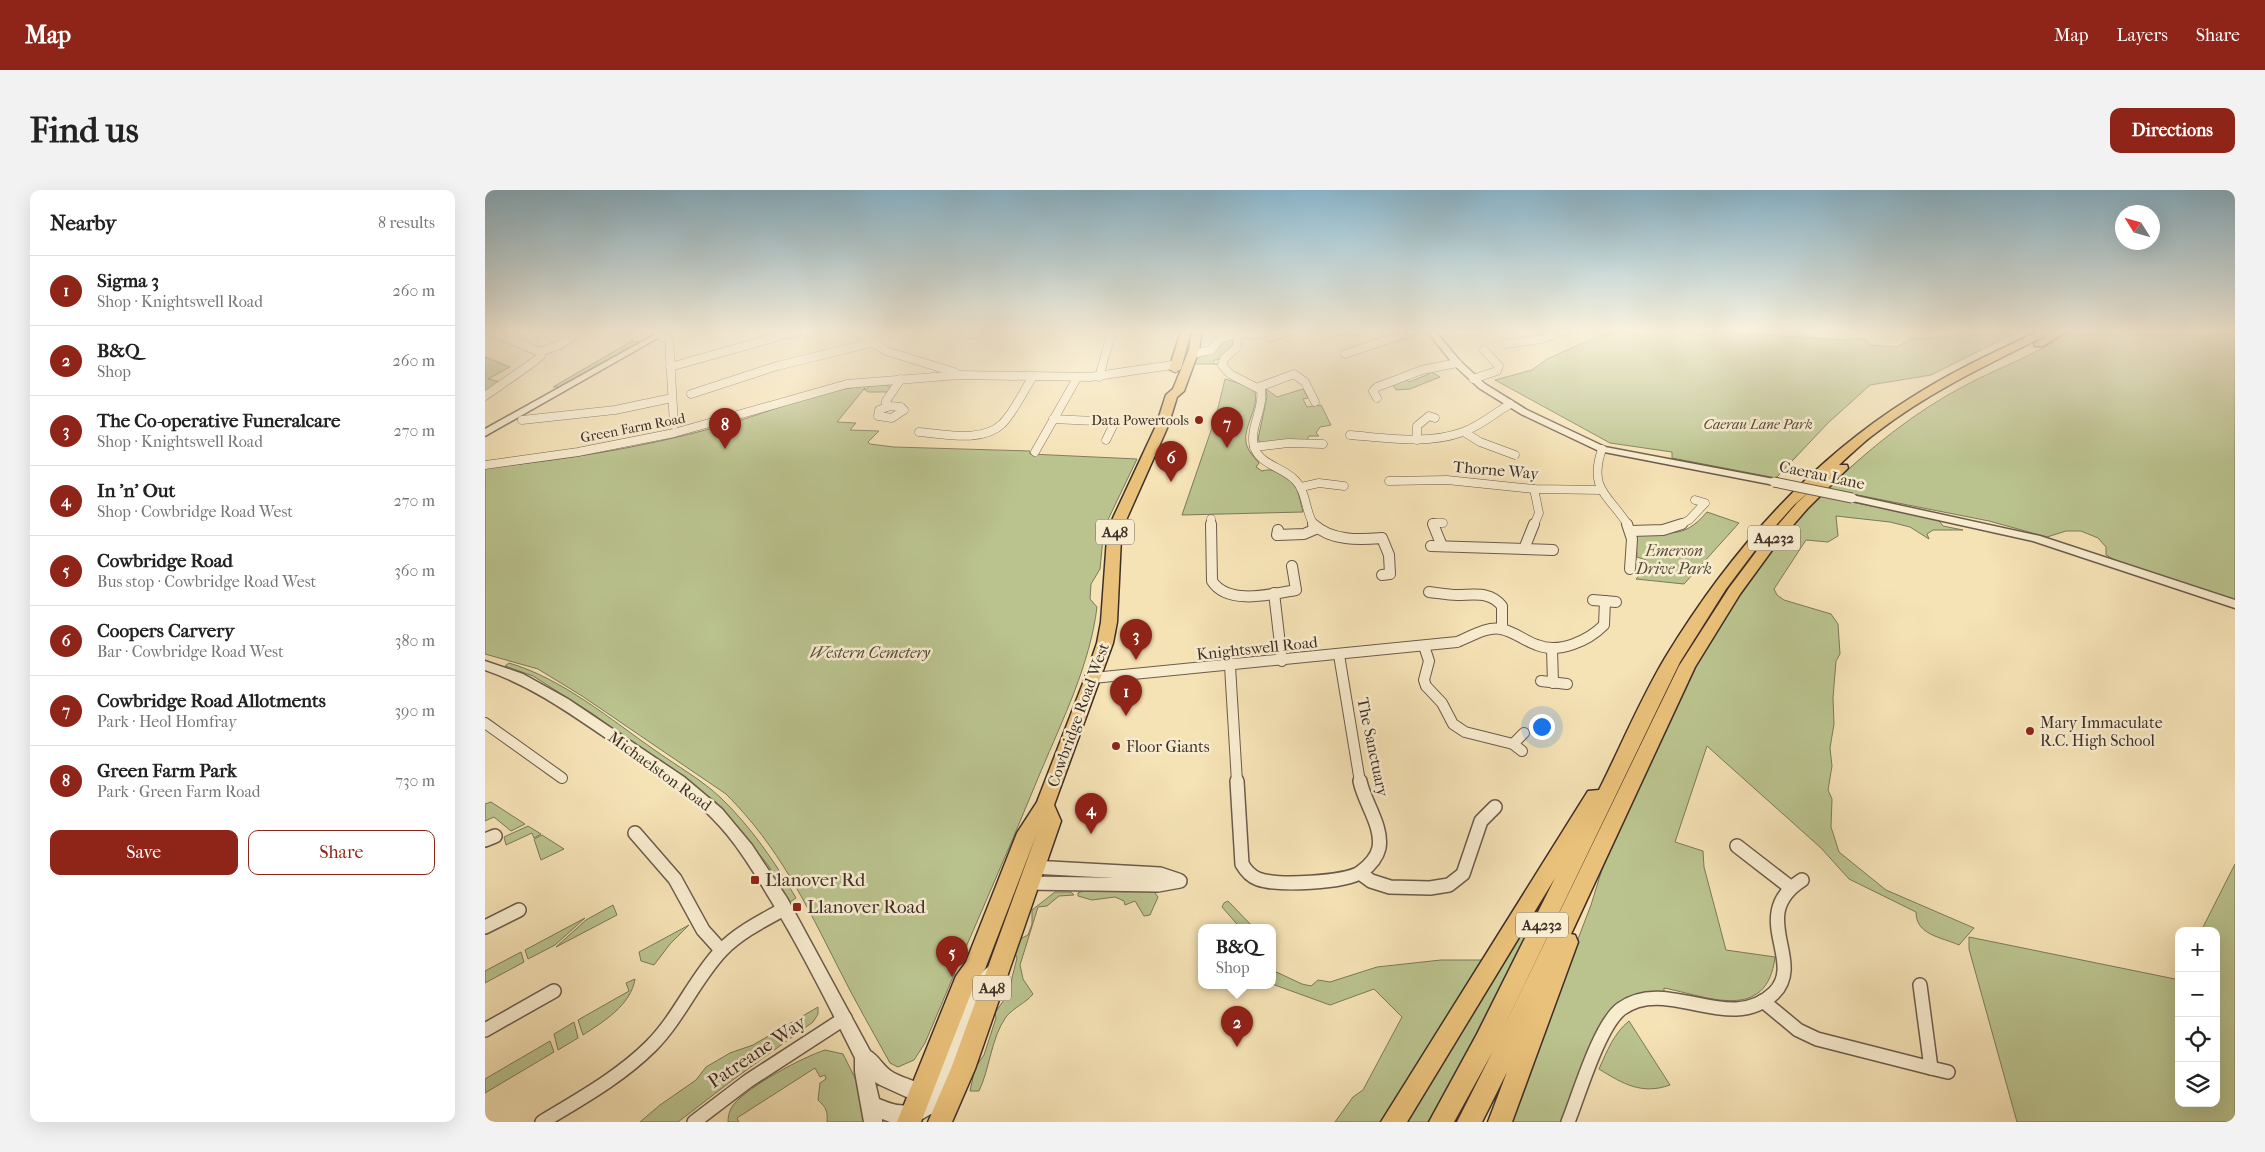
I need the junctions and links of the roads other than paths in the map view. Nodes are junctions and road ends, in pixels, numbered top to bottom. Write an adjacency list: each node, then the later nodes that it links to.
1 (516, 374): 28 (street)
2 (573, 374): 25 (street)
3 (584, 374): 26 (street)
4 (670, 374): 29 (street)
5 (751, 374): 27 (street)
6 (921, 374): 19 (street)
7 (1114, 374): 18 (street, Green Farm Road)
8 (1180, 374): 82 (main road, Cowbridge Road West / A48)
9 (1231, 374): 24 (street)
10 (1293, 374): 24 (street)
11 (1295, 374): 31 (street)
12 (1409, 374): 30 (street)
13 (1468, 374): 23 (street, Caerau Lane)
14 (1487, 374): 23 (street)
15 (1959, 374): 87 (main road, A4232)
16 (1980, 374): 93 (main road, A4232)
17 (965, 375): 19 (street, Green Farm Road); 20 (street, Green Farm Road)
18 (1099, 376): 21 (street, Green Farm Road)
19 (918, 378): 22 (street, Green Farm Road)
20 (1032, 378): 21 (street, Green Farm Road); 39 (street)
21 (1077, 378): 35 (street)
22 (901, 379): 33 (street); 50 (street, Green Farm Road)
23 (1473, 379): 32 (street, Caerau Lane)
24 (1259, 387): 46 (street)
25 (543, 390): 26 (street); 38 (street)
26 (555, 392): 41 (street)
27 (691, 394)
28 (485, 396)
29 (672, 398): 36 (street); 37 (street)
30 (1377, 398)
31 (1315, 402)
32 (1510, 404): 40 (street); 47 (street, Caerau Lane)
33 (886, 407)
34 (1435, 418): 44 (street)
35 (1053, 419): 43 (street); 48 (street)
36 (522, 420)
37 (674, 425)
38 (485, 427)
39 (919, 432)
40 (1464, 432): 44 (street); 49 (street)
41 (485, 434)
42 (1351, 435): 44 (street)
43 (1106, 440)
44 (1417, 440)
45 (1323, 444): 46 (street)
46 (1254, 448): 53 (street)
47 (1602, 449): 55 (street); 74 (street, Caerau Lane, bridge)
48 (1035, 452)
49 (1515, 455)
50 (485, 465)
51 (1389, 481): 54 (street, Thorne Way)
52 (1344, 486): 53 (street)
53 (1301, 487): 59 (street)
54 (1534, 489): 55 (street, Thorne Way); 64 (street)
55 (1601, 490): 61 (street)
56 (1695, 500): 61 (street)
57 (1211, 519): 70 (street)
58 (1443, 523): 63 (street)
59 (1318, 528): 60 (street); 68 (street)
60 (1278, 530)
61 (1631, 531): 66 (street)
62 (1431, 546): 63 (street)
63 (1442, 546): 64 (street)
64 (1524, 549): 65 (street)
65 (1553, 550)
66 (1642, 564)
67 (1292, 566): 70 (street)
68 (1382, 575)
69 (1429, 592): 75 (street)
70 (1274, 593): 79 (street)
71 (1593, 600): 72 (street)
72 (1605, 601): 73 (street); 77 (street)
73 (1616, 602)
74 (2235, 604)
75 (1502, 629): 76 (street, Knightswell Road); 77 (street)
76 (1424, 646): 78 (street, Knightswell Road); 88 (street)
77 (1552, 649): 84 (street)
78 (1339, 655): 79 (street, Knightswell Road); 94 (street, The Sanctuary)
79 (1282, 661): 81 (street, Knightswell Road)
80 (485, 665): 98 (street, Michaelston Road)
81 (1230, 666): 82 (street, Knightswell Road); 94 (street)
82 (1093, 678): 95 (main road, Cowbridge Road West / A48)
83 (1541, 681): 84 (street)
84 (1553, 683): 85 (street)
85 (1567, 684)
86 (485, 723): 89 (street)
87 (1639, 727): 114 (main road); 115 (main road, A4232)
88 (1524, 734)
89 (562, 778)
90 (1495, 807): 94 (street)
91 (635, 833): 101 (street)
92 (1737, 846): 97 (street)
93 (1600, 850): 116 (main road, A4232); 117 (main road)
94 (1360, 873)
95 (1022, 874): 95 (street); 110 (main road, Cowbridge Road West / A48); 110 (main road, Cowbridge Road West / A48)
96 (1802, 880): 97 (street)
97 (1790, 888): 104 (street)
98 (784, 909): 101 (street); 105 (street, Michaelston Road)
99 (519, 910): 100 (street)
100 (485, 927)
101 (721, 950): 112 (street)
102 (1920, 985): 108 (street)
103 (554, 990): 106 (street)
104 (1763, 1002): 108 (street); 118 (street)
105 (845, 1018): 107 (street, Michaelston Road); 113 (street, Patreane Way)
106 (485, 1030)
107 (864, 1057): 110 (street, Michaelston Road); 111 (street, Michaelston Road)
108 (1931, 1068): 109 (street)
109 (1947, 1072)
110 (926, 1111): 111 (street, Michaelston Road)
111 (873, 1114)
112 (541, 1122)
113 (694, 1122)
114 (1393, 1122)
115 (1441, 1122)
116 (1469, 1122)
117 (1500, 1122)
118 (1568, 1122)

